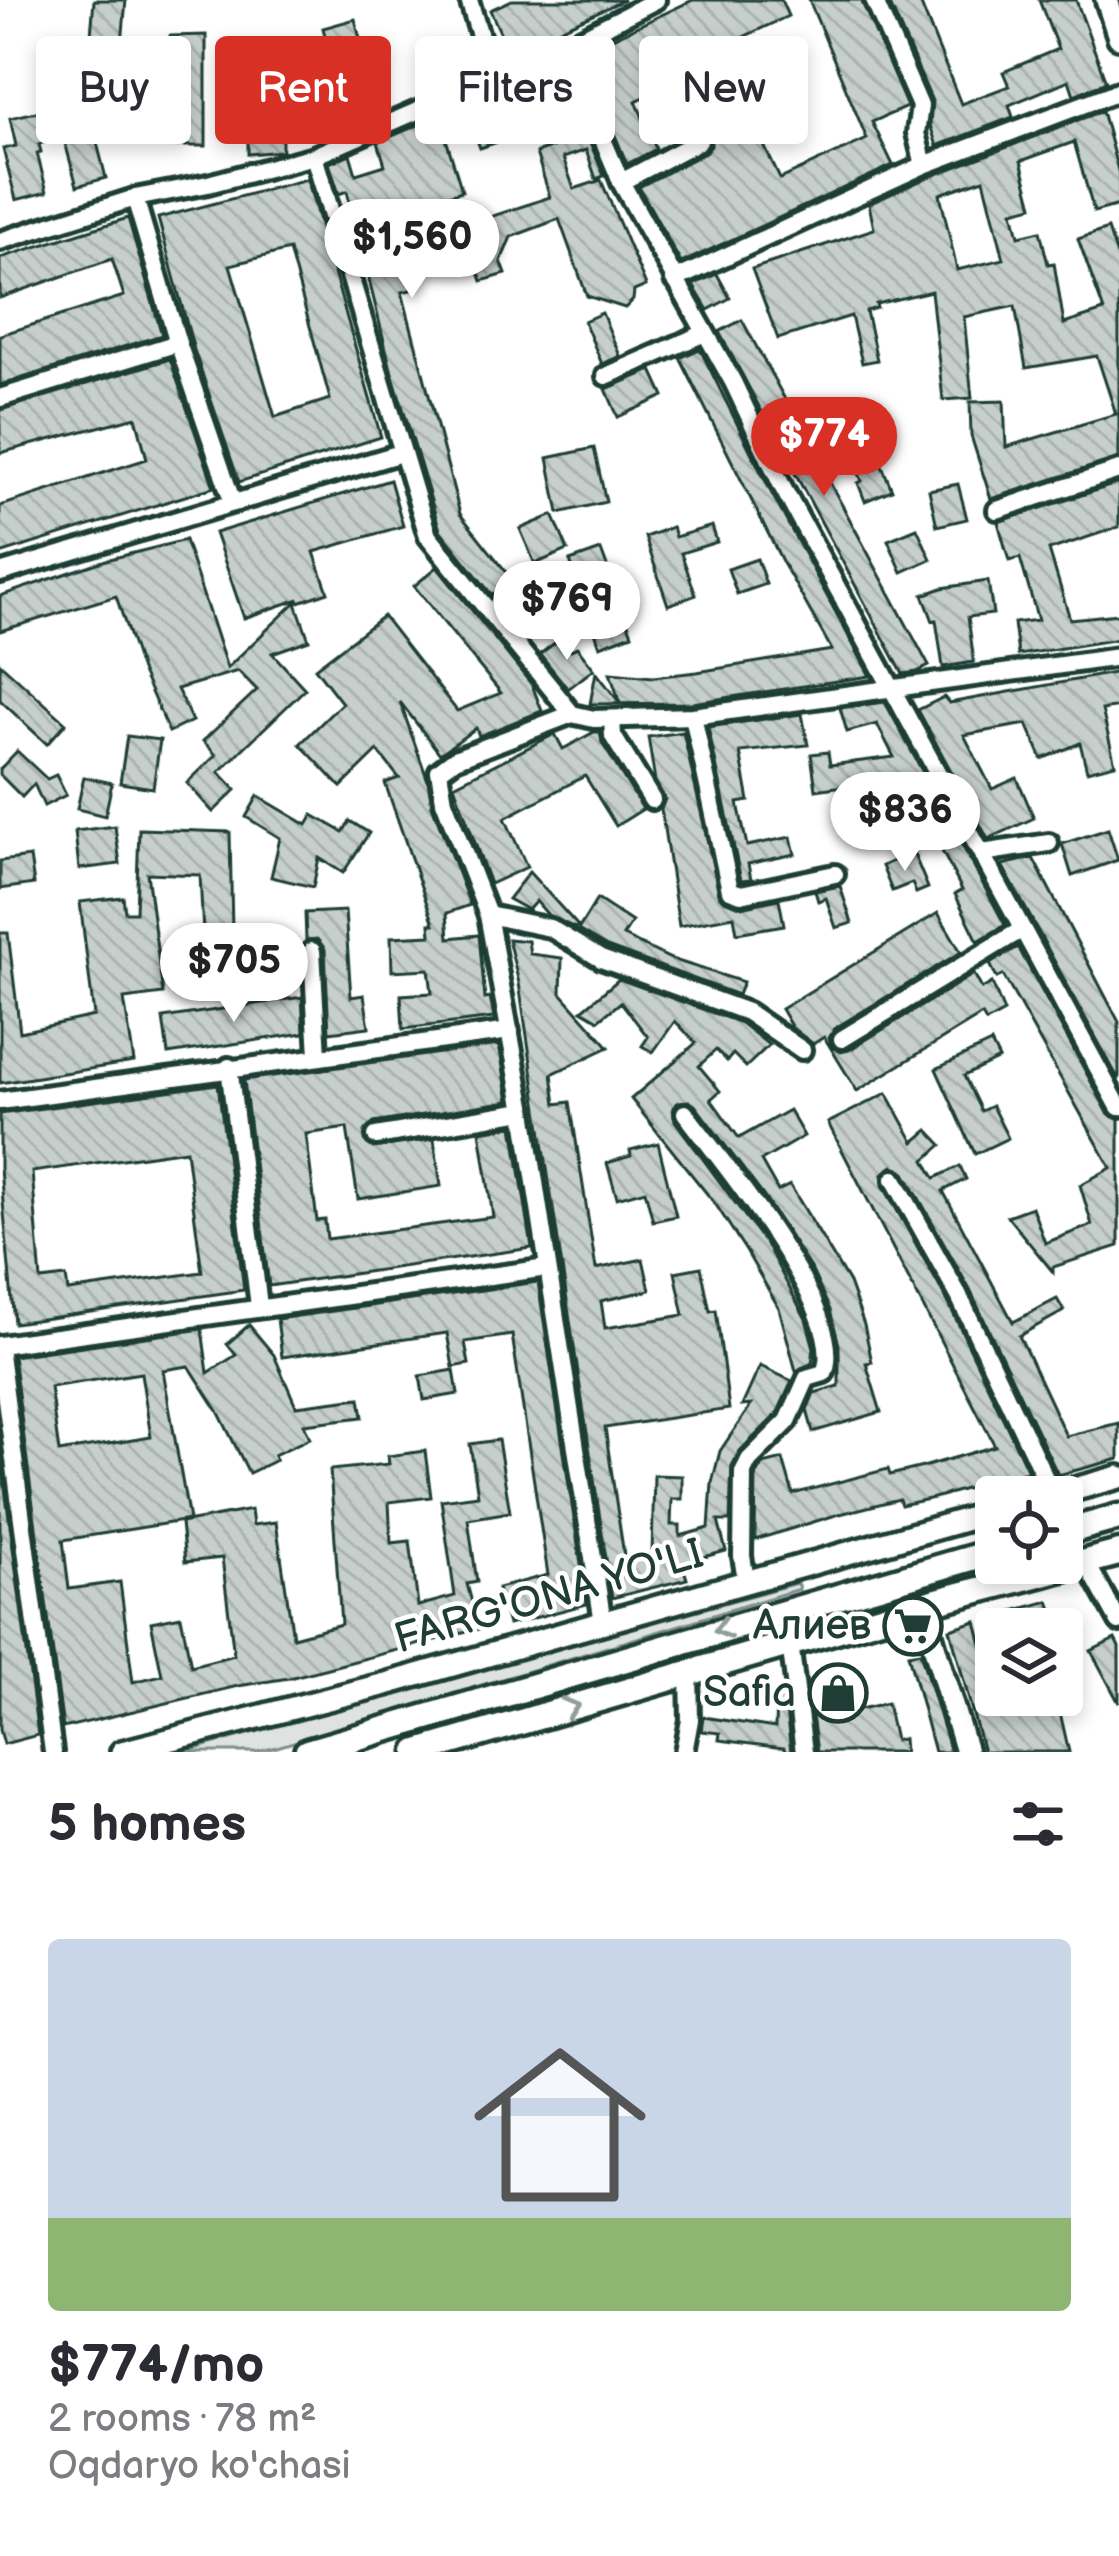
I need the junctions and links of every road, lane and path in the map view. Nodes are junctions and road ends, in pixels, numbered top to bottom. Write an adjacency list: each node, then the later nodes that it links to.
1 (469, 0): 5 (street)
2 (656, 0): 6 (street)
3 (874, 0): 13 (street)
4 (1107, 0): 7 (street)
5 (480, 36)
6 (586, 36)
7 (1119, 37)
8 (1119, 91): 13 (street)
9 (415, 112): 12 (street)
10 (604, 144): 14 (street)
11 (693, 144): 14 (street)
12 (314, 156): 15 (street); 22 (street)
13 (924, 165): 17 (street)
14 (620, 182): 17 (street)
15 (135, 198): 16 (street); 19 (street)
16 (0, 241)
17 (674, 280): 18 (street)
18 (705, 333): 20 (street); 28 (street)
19 (178, 343): 21 (street); 24 (street)
20 (606, 376)
21 (0, 398)
22 (401, 453): 24 (street); 29 (street)
23 (1119, 470): 25 (street)
24 (233, 503): 26 (street)
25 (997, 510)
26 (0, 573)
27 (1119, 657): 28 (street)
28 (893, 688): 30 (street); 34 (street)
29 (572, 713): 31 (street); 36 (street)
30 (693, 716): 31 (street); 35 (street)
31 (612, 719): 32 (street)
32 (652, 800)
33 (1048, 843): 34 (street)
34 (982, 853): 37 (street)
35 (835, 874)
36 (488, 915): 39 (street); 41 (street)
37 (1021, 930): 40 (street); 45 (street)
38 (312, 951): 42 (street)
39 (510, 1030): 42 (street); 46 (street)
40 (842, 1039)
41 (802, 1050)
42 (317, 1055): 43 (street)
43 (230, 1066): 44 (street); 51 (street)
44 (0, 1101)
45 (1119, 1108)
46 (524, 1111): 48 (street); 50 (street)
47 (685, 1113): 63 (street)
48 (376, 1136)
49 (894, 1179): 54 (street)
50 (548, 1268): 51 (street); 66 (street)
51 (259, 1306): 52 (street)
52 (0, 1345)
53 (0, 1354): 70 (street)
54 (1040, 1476)
55 (1119, 1477): 56 (street)
56 (1083, 1487)
57 (975, 1517): 63 (street, FARG'ONA YO'LI)
58 (1119, 1517): 59 (main road)
59 (1083, 1527)
60 (1119, 1553): 62 (main road)
61 (975, 1557): 72 (main road, FARG'ONA YO'LI, one-way to 72)
62 (1086, 1562): 64 (main road); 65 (street)
63 (746, 1580): 66 (street, FARG'ONA YO'LI)
64 (922, 1605): 67 (main road); 76 (street)
65 (1119, 1622)
66 (603, 1624): 71 (street, FARG'ONA YO'LI)
67 (790, 1643): 68 (main road); 75 (street)
68 (689, 1673): 69 (main road, one-way to 68); 74 (street)
69 (444, 1748): 73 (main road)
70 (53, 1752)
71 (122, 1752)
72 (307, 1752)
73 (418, 1752)
74 (684, 1752)
75 (804, 1752)
76 (966, 1752)

